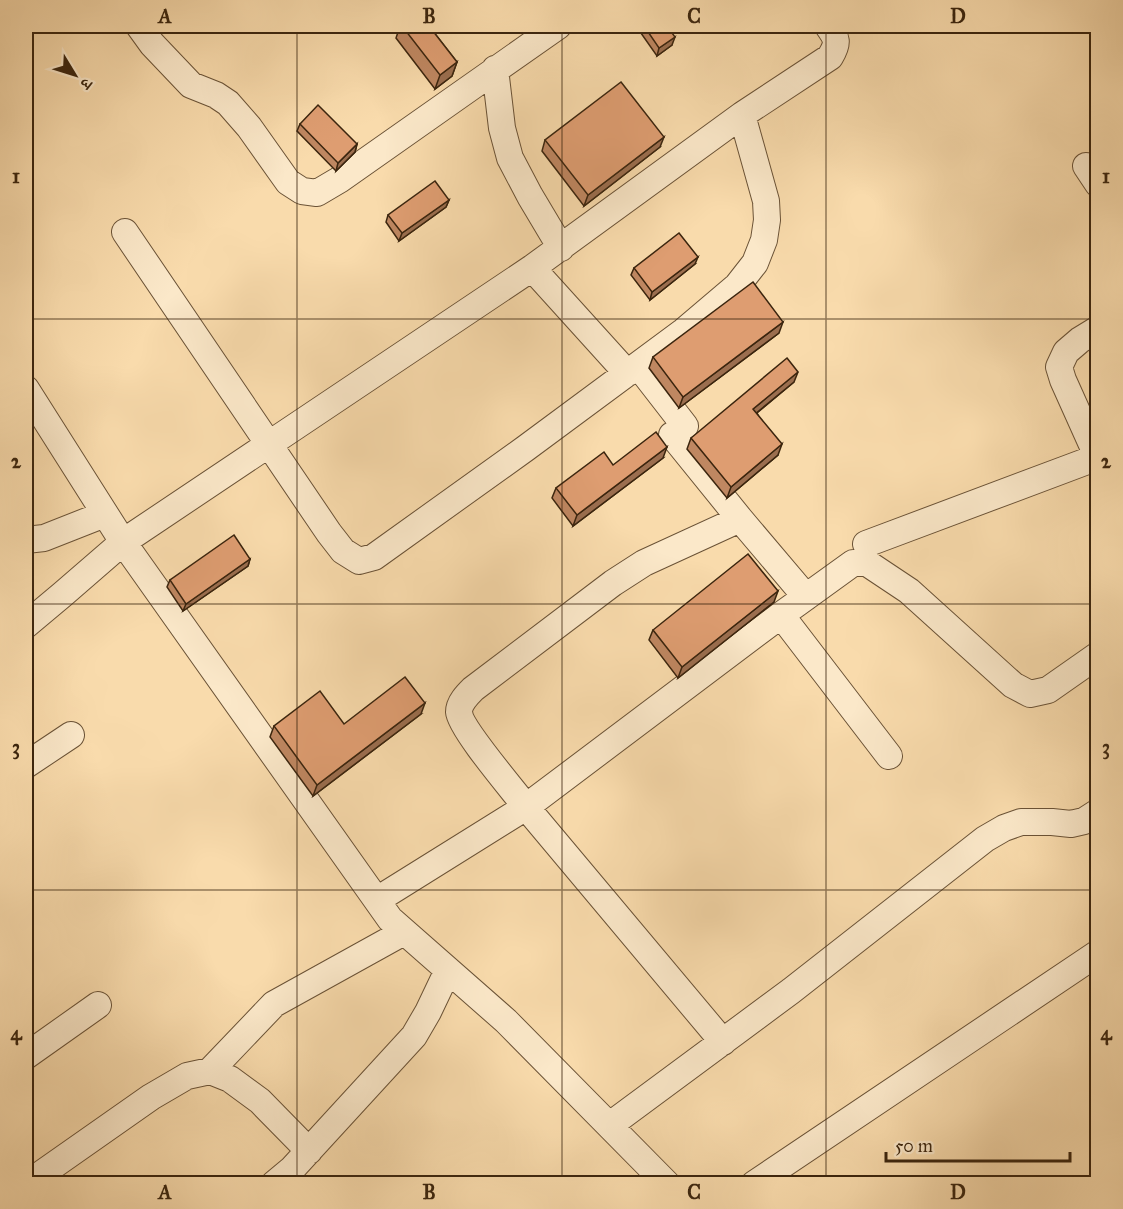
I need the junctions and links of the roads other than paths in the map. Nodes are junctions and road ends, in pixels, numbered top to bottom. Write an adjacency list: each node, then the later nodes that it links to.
1 (139, 26): 4 (street)
2 (558, 26): 4 (street)
3 (828, 26): 5 (street)
4 (495, 69): 7 (street)
5 (742, 115): 7 (street); 10 (street)
6 (125, 232): 12 (street)
7 (561, 248): 8 (street)
8 (532, 268): 10 (street); 12 (street)
9 (1098, 329): 13 (street)
10 (627, 373): 12 (street); 15 (street)
11 (26, 389): 14 (street)
12 (269, 444): 17 (street)
13 (1097, 458): 18 (street)
14 (105, 514): 16 (street); 17 (street)
15 (740, 519): 19 (street); 26 (street)
16 (26, 540)
17 (123, 542): 21 (street); 28 (street)
18 (866, 544)
19 (806, 597): 20 (street); 22 (street)
20 (781, 615): 24 (street); 26 (street)
21 (26, 625)
22 (1098, 655)
23 (71, 735): 25 (street)
24 (889, 756)
25 (26, 765)
26 (526, 807): 28 (street); 33 (street)
27 (1098, 812): 33 (street)
28 (377, 900): 29 (street)
29 (404, 932): 31 (street); 35 (street)
30 (1098, 953): 41 (street)
31 (448, 970): 36 (street); 37 (street)
32 (98, 1005): 34 (street)
33 (723, 1042): 36 (street)
34 (26, 1056)
35 (210, 1071): 37 (street); 38 (street)
36 (610, 1125): 40 (street)
37 (309, 1151): 39 (street)
38 (27, 1184)
39 (274, 1184)
40 (668, 1184)
41 (754, 1184)

